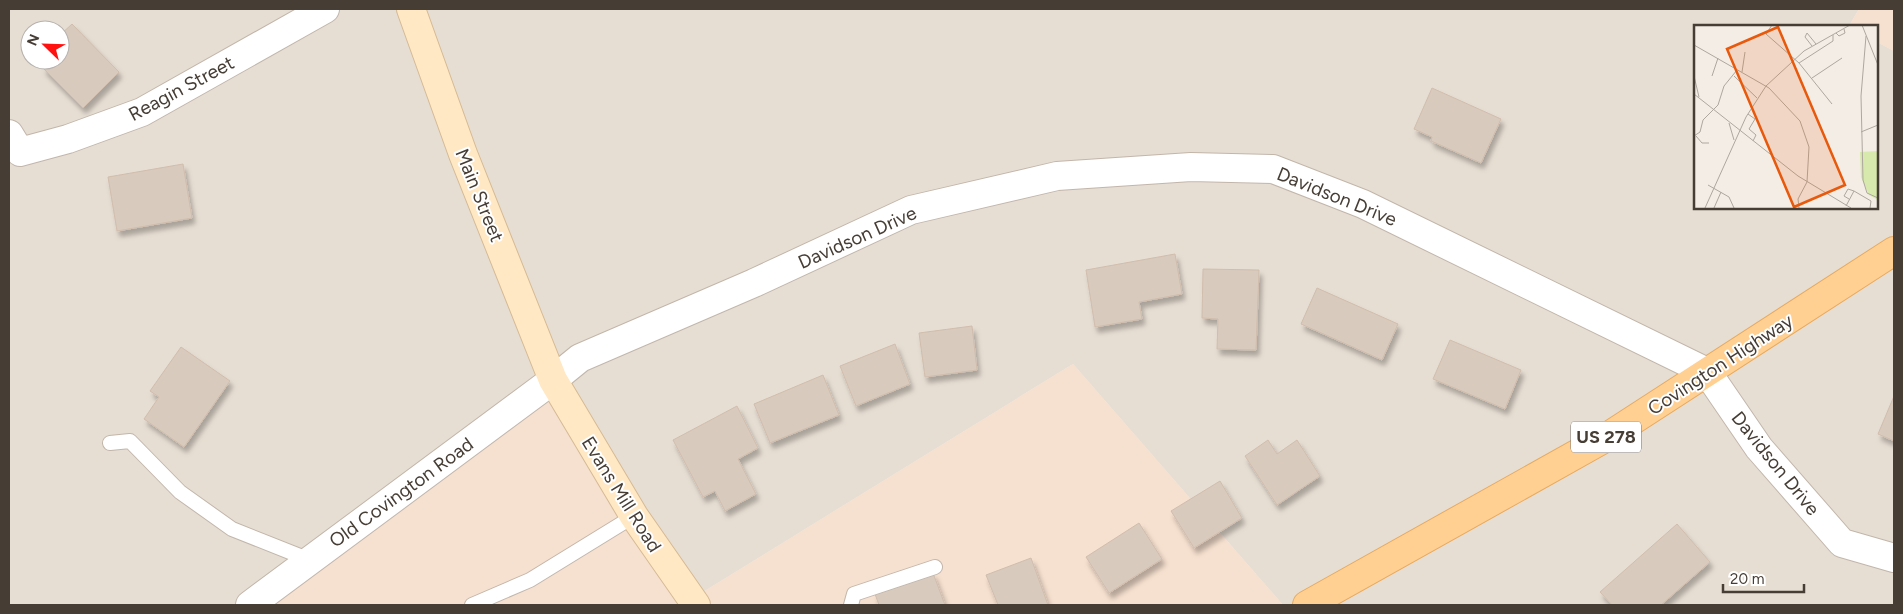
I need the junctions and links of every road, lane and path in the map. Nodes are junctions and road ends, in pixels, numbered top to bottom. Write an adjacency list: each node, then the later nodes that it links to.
1 (325, 9): 3 (street, Reagin Street)
2 (411, 9): 6 (main road, Main Street)
3 (9, 134)
4 (1894, 251): 5 (main road, Covington Highway / US 278)
5 (1707, 372): 6 (street, Davidson Drive); 9 (street, Davidson Drive); 16 (main road, Covington Highway / US 278)
6 (553, 380): 8 (main road, Evans Mill Road); 10 (street, Old Covington Road)
7 (110, 444): 10 (lane)
8 (634, 516): 13 (lane); 14 (main road, Evans Mill Road)
9 (1894, 558)
10 (310, 560): 12 (street, Old Covington Road)
11 (935, 567): 15 (lane)
12 (257, 603)
13 (472, 605)
14 (696, 605)
15 (851, 605)
16 (1307, 605)

